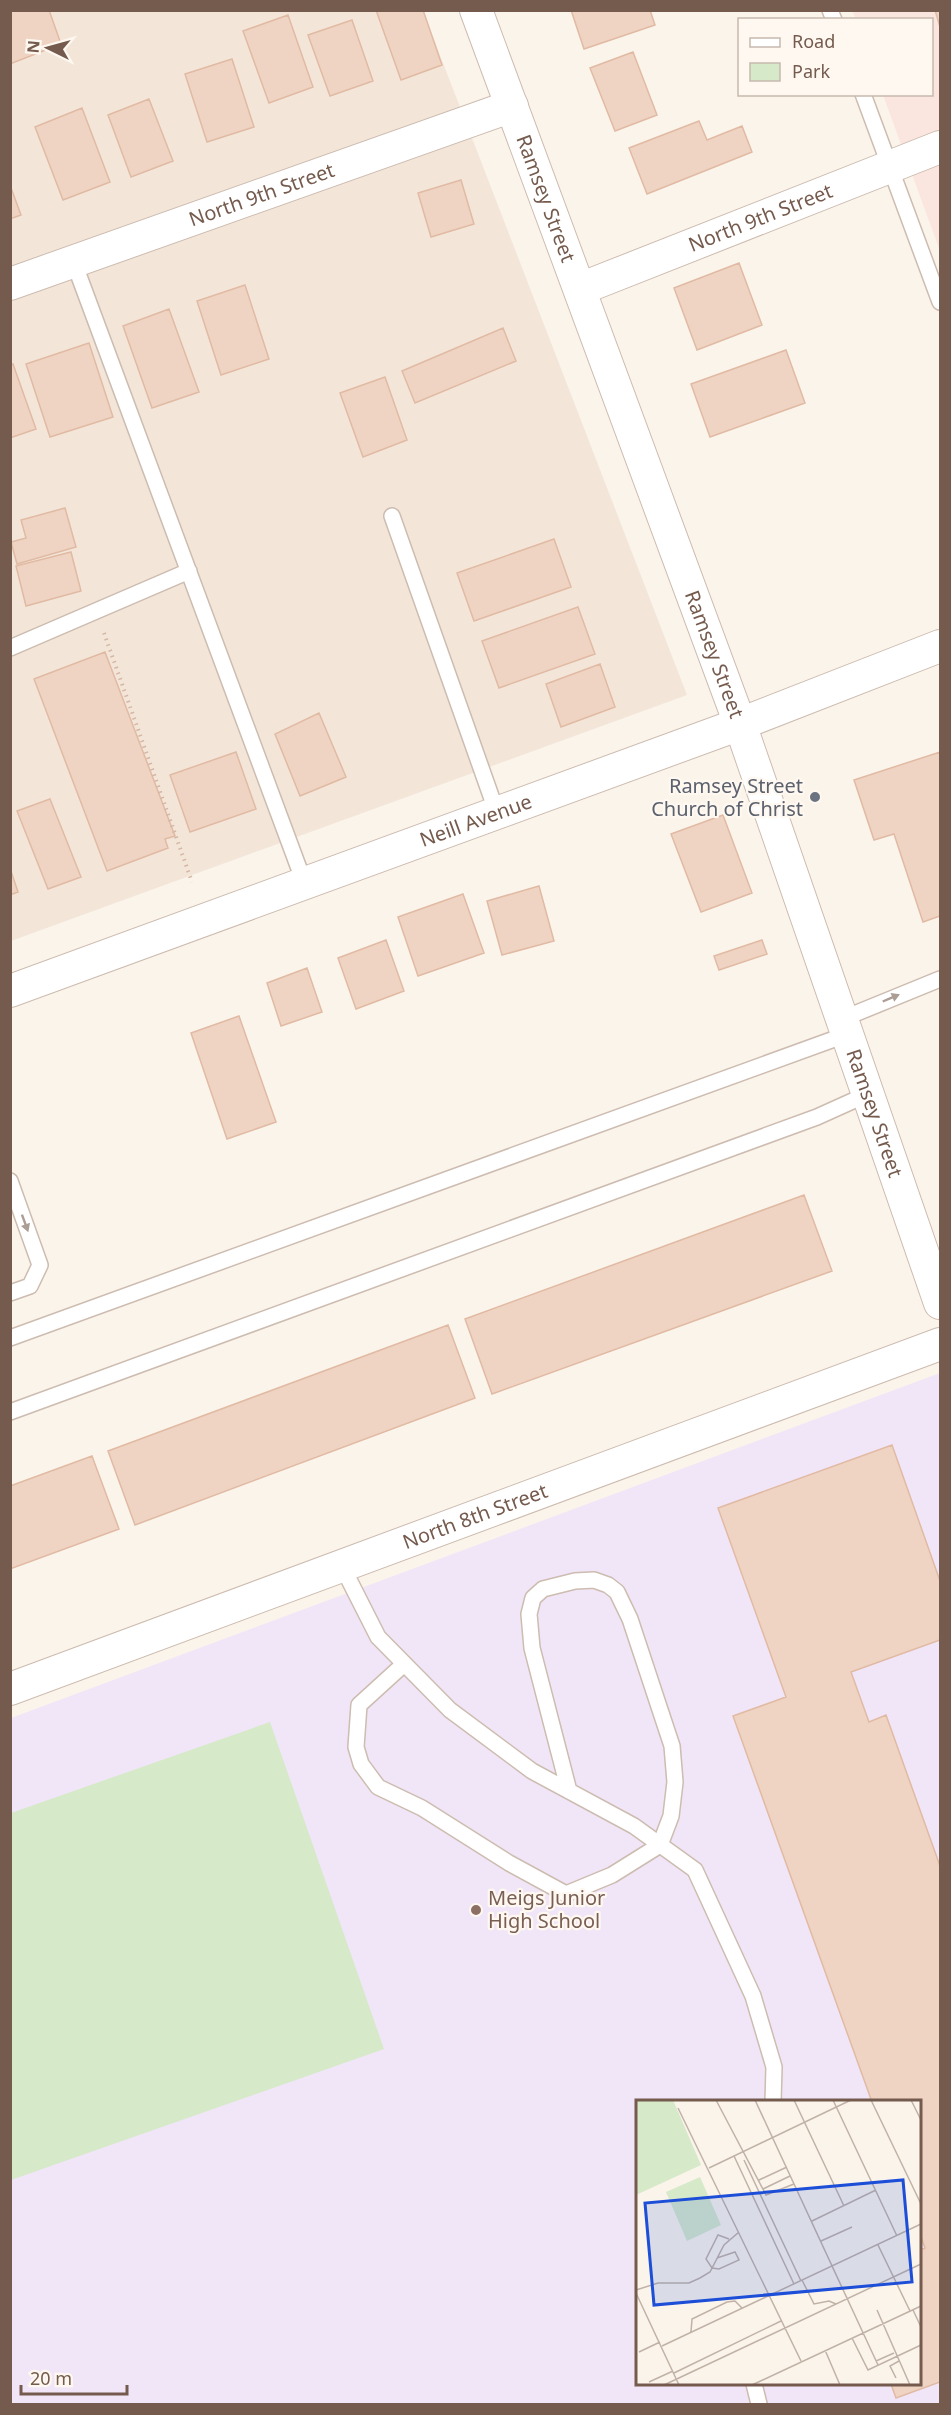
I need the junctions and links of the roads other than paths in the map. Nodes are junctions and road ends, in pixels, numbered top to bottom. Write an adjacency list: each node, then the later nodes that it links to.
1 (476, 10): 3 (street, Ramsey Street)
2 (864, 96): 5 (lane)
3 (512, 106): 6 (street, North 9th Street); 8 (street, Ramsey Street)
4 (940, 147): 5 (street, North 9th Street)
5 (890, 166): 8 (street, North 9th Street); 9 (lane)
6 (73, 260): 7 (street, North 9th Street); 11 (lane)
7 (10, 284)
8 (580, 289): 14 (street, Ramsey Street)
9 (940, 302)
10 (392, 516): 15 (lane)
11 (189, 571): 13 (lane); 16 (lane)
12 (940, 646): 14 (street, Neill Avenue)
13 (10, 648)
14 (740, 723): 15 (street, Neill Avenue); 19 (street, Ramsey Street)
15 (497, 813): 16 (street, Neill Avenue)
16 (304, 882): 18 (street, Neill Avenue)
17 (940, 980): 19 (lane, one-way to 17)
18 (10, 991)
19 (845, 1026): 20 (street, Ramsey Street); 24 (lane)
20 (868, 1094): 23 (street, Ramsey Street); 26 (lane)
21 (10, 1182): 22 (lane, one-way to 22)
22 (10, 1293)
23 (940, 1303)
24 (10, 1338)
25 (940, 1344): 27 (street, North 8th Street)
26 (10, 1412)
27 (342, 1566): 28 (lane); 29 (street, North 8th Street)
28 (404, 1664): 30 (lane); 31 (lane)
29 (10, 1689)
30 (569, 1791): 31 (lane); 31 (lane)
31 (660, 1845): 32 (lane)
32 (773, 2100)
33 (754, 2385): 34 (lane)
34 (759, 2404)

